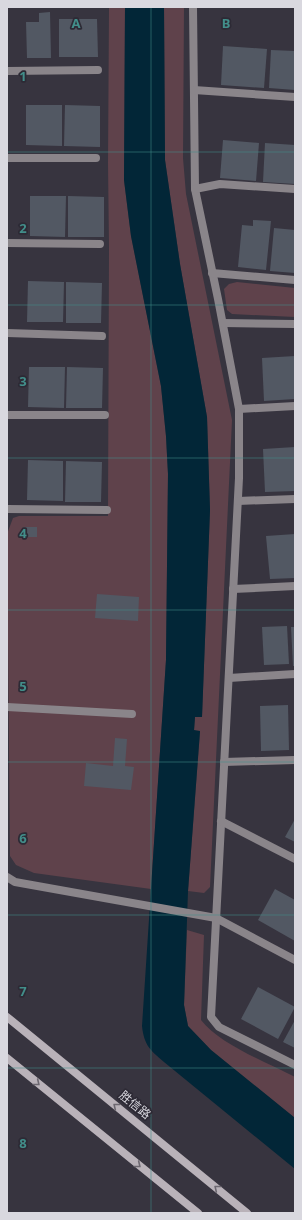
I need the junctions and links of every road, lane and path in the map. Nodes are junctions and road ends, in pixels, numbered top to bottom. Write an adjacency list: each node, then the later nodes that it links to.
1 (193, 7): 4 (street)
2 (7, 70): 3 (street)
3 (98, 70)
4 (194, 90): 5 (street); 8 (street)
5 (295, 97)
6 (7, 158): 7 (street)
7 (96, 158)
8 (195, 189): 9 (street); 12 (street)
9 (295, 189)
10 (7, 244): 11 (street)
11 (100, 244)
12 (212, 273): 13 (street); 14 (street)
13 (295, 280)
14 (223, 323): 15 (street); 19 (street)
15 (295, 324)
16 (7, 333): 17 (street)
17 (102, 336)
18 (295, 406): 19 (street)
19 (239, 409): 23 (street)
20 (7, 415): 21 (street)
21 (105, 415)
22 (295, 499): 23 (street)
23 (238, 500): 27 (street)
24 (7, 509): 25 (street)
25 (107, 510)
26 (295, 586): 27 (street)
27 (233, 589): 29 (street)
28 (295, 674): 29 (street)
29 (229, 678): 33 (street)
30 (7, 708): 31 (street)
31 (132, 714)
32 (295, 760): 33 (street)
33 (224, 762): 34 (street)
34 (221, 821): 35 (street); 37 (street)
35 (295, 859)
36 (7, 878): 37 (street)
37 (216, 918): 38 (street); 41 (street)
38 (295, 960)
39 (7, 1016): 43 (street, 胜信路, one-way to 39)
40 (7, 1058): 42 (street, one-way to 42)
41 (295, 1065)
42 (198, 1213)
43 (247, 1213)

